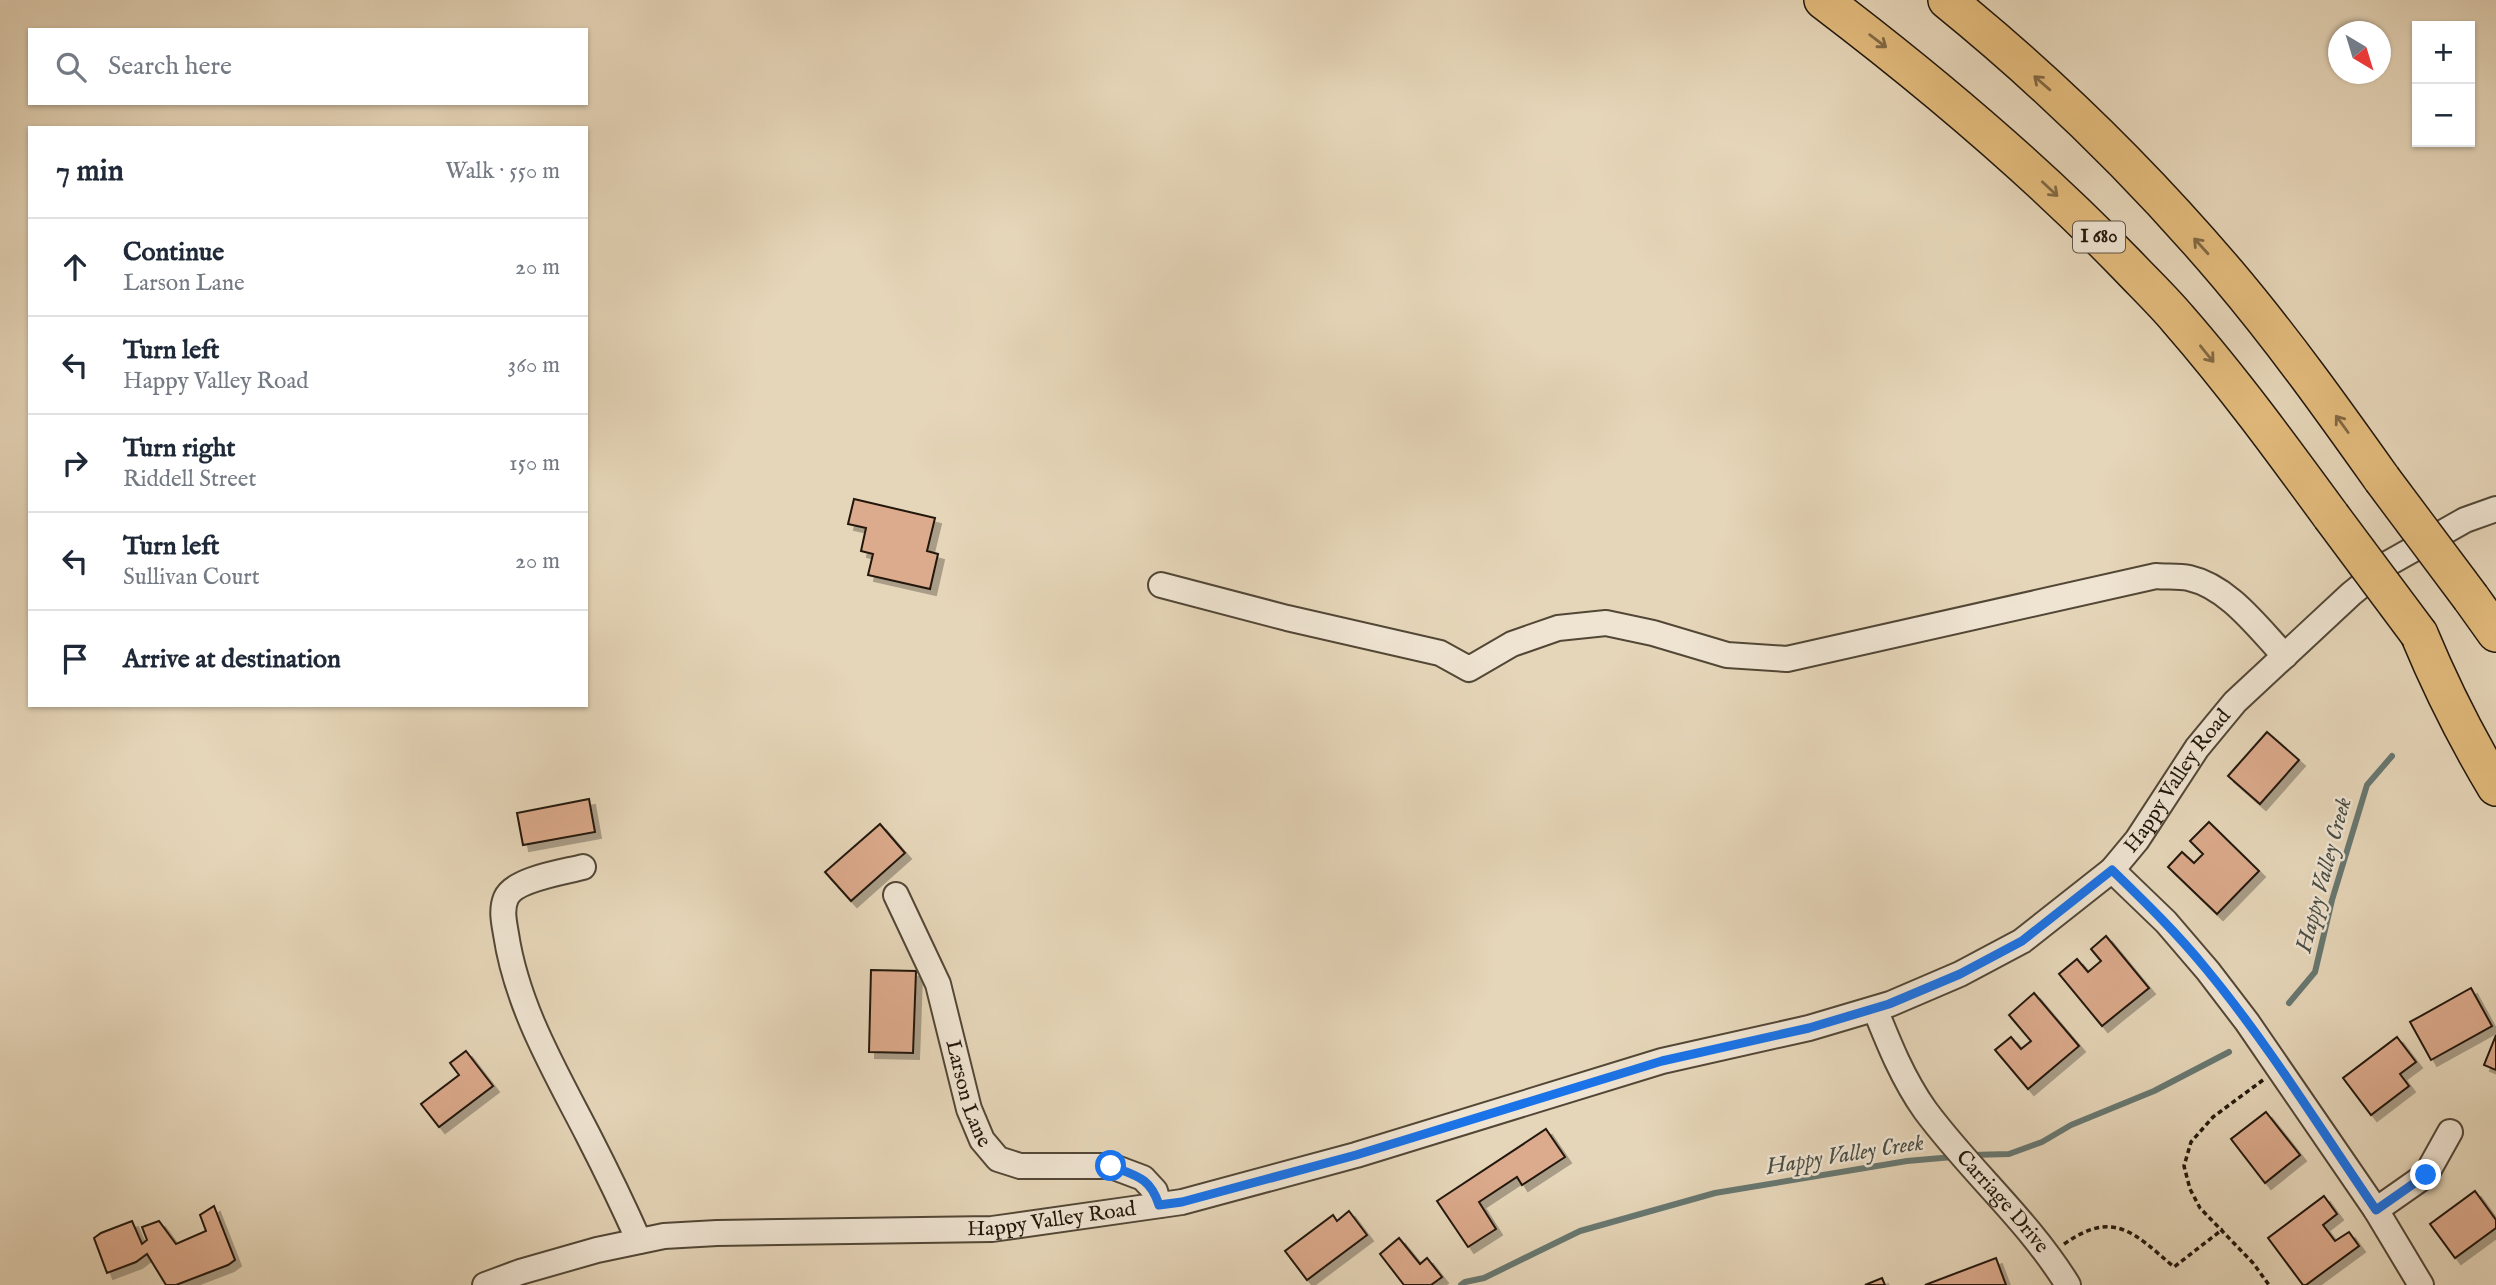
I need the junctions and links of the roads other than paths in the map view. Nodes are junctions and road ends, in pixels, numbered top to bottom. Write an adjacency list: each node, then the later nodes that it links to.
1 (1823, 0): 6 (highway, I 680, one-way to 6, bridge)
2 (1947, 0): 5 (highway, one-way to 2, bridge)
3 (2496, 509): 7 (street, Happy Valley Road)
4 (1161, 585): 7 (street)
5 (2496, 633)
6 (2419, 634): 8 (highway, I 680); 9 (highway)
7 (2285, 656): 11 (street, Happy Valley Road)
8 (2496, 741)
9 (2496, 787)
10 (583, 867): 17 (street)
11 (2112, 870): 13 (street, Happy Valley Road); 16 (street)
12 (896, 895): 15 (street, Larson Lane)
13 (1875, 1009): 15 (street, Happy Valley Road); 19 (street, Carriage Drive)
14 (2450, 1132): 16 (street)
15 (1159, 1205): 17 (street, Happy Valley Road)
16 (2376, 1210): 20 (street)
17 (639, 1241): 18 (street, Happy Valley Road)
18 (485, 1285)
19 (2068, 1285)
20 (2421, 1285)

